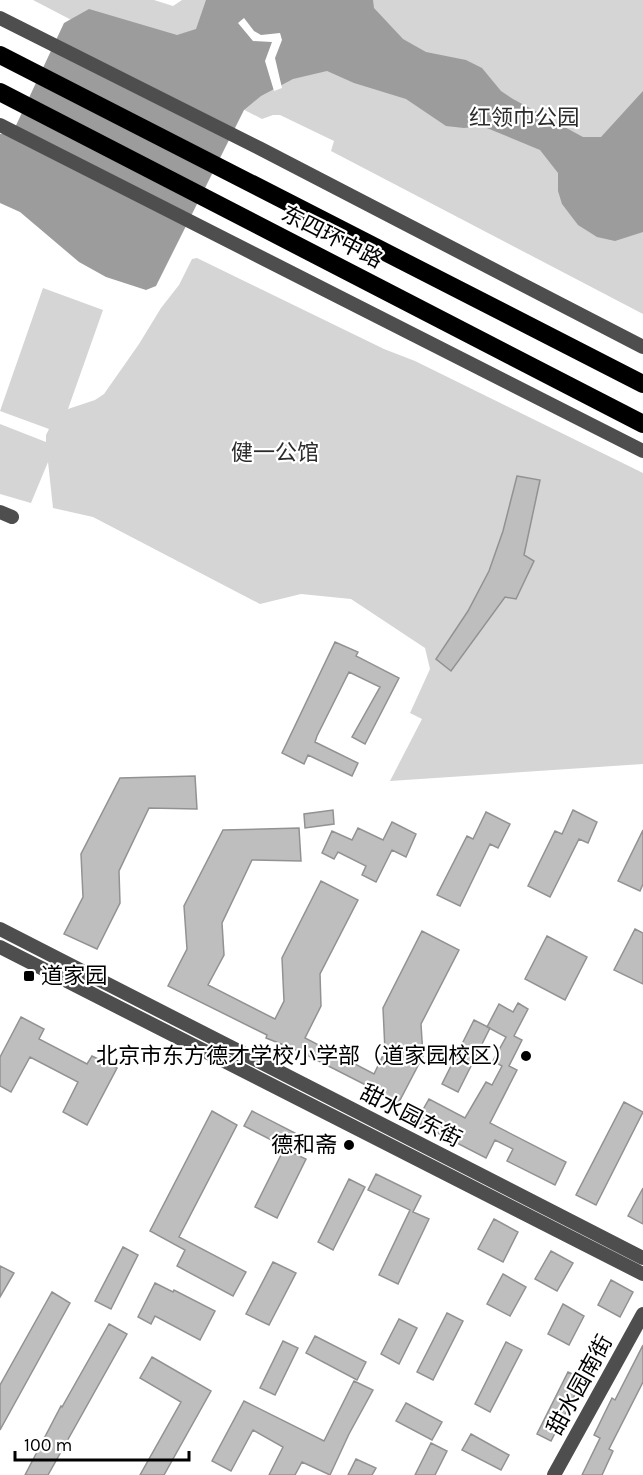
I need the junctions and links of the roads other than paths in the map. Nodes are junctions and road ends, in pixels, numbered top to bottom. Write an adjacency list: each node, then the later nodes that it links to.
1 (0, 18): 5 (street, 东四环中路)
2 (0, 55): 6 (highway, 东四环中路)
3 (0, 92): 9 (highway, 东四环中路)
4 (0, 125): 12 (street)
5 (643, 347)
6 (612, 368): 7 (highway); 8 (highway, 东四环中路)
7 (643, 376)
8 (643, 384)
9 (597, 401): 10 (highway, 东四环中路); 11 (highway)
10 (643, 424)
11 (643, 436)
12 (643, 451)
13 (0, 929): 15 (street, 甜水园东街)
14 (0, 947): 16 (street, 甜水园东街)
15 (643, 1258)
16 (643, 1274)
17 (643, 1314): 18 (street, 甜水园南街)
18 (554, 1475)

